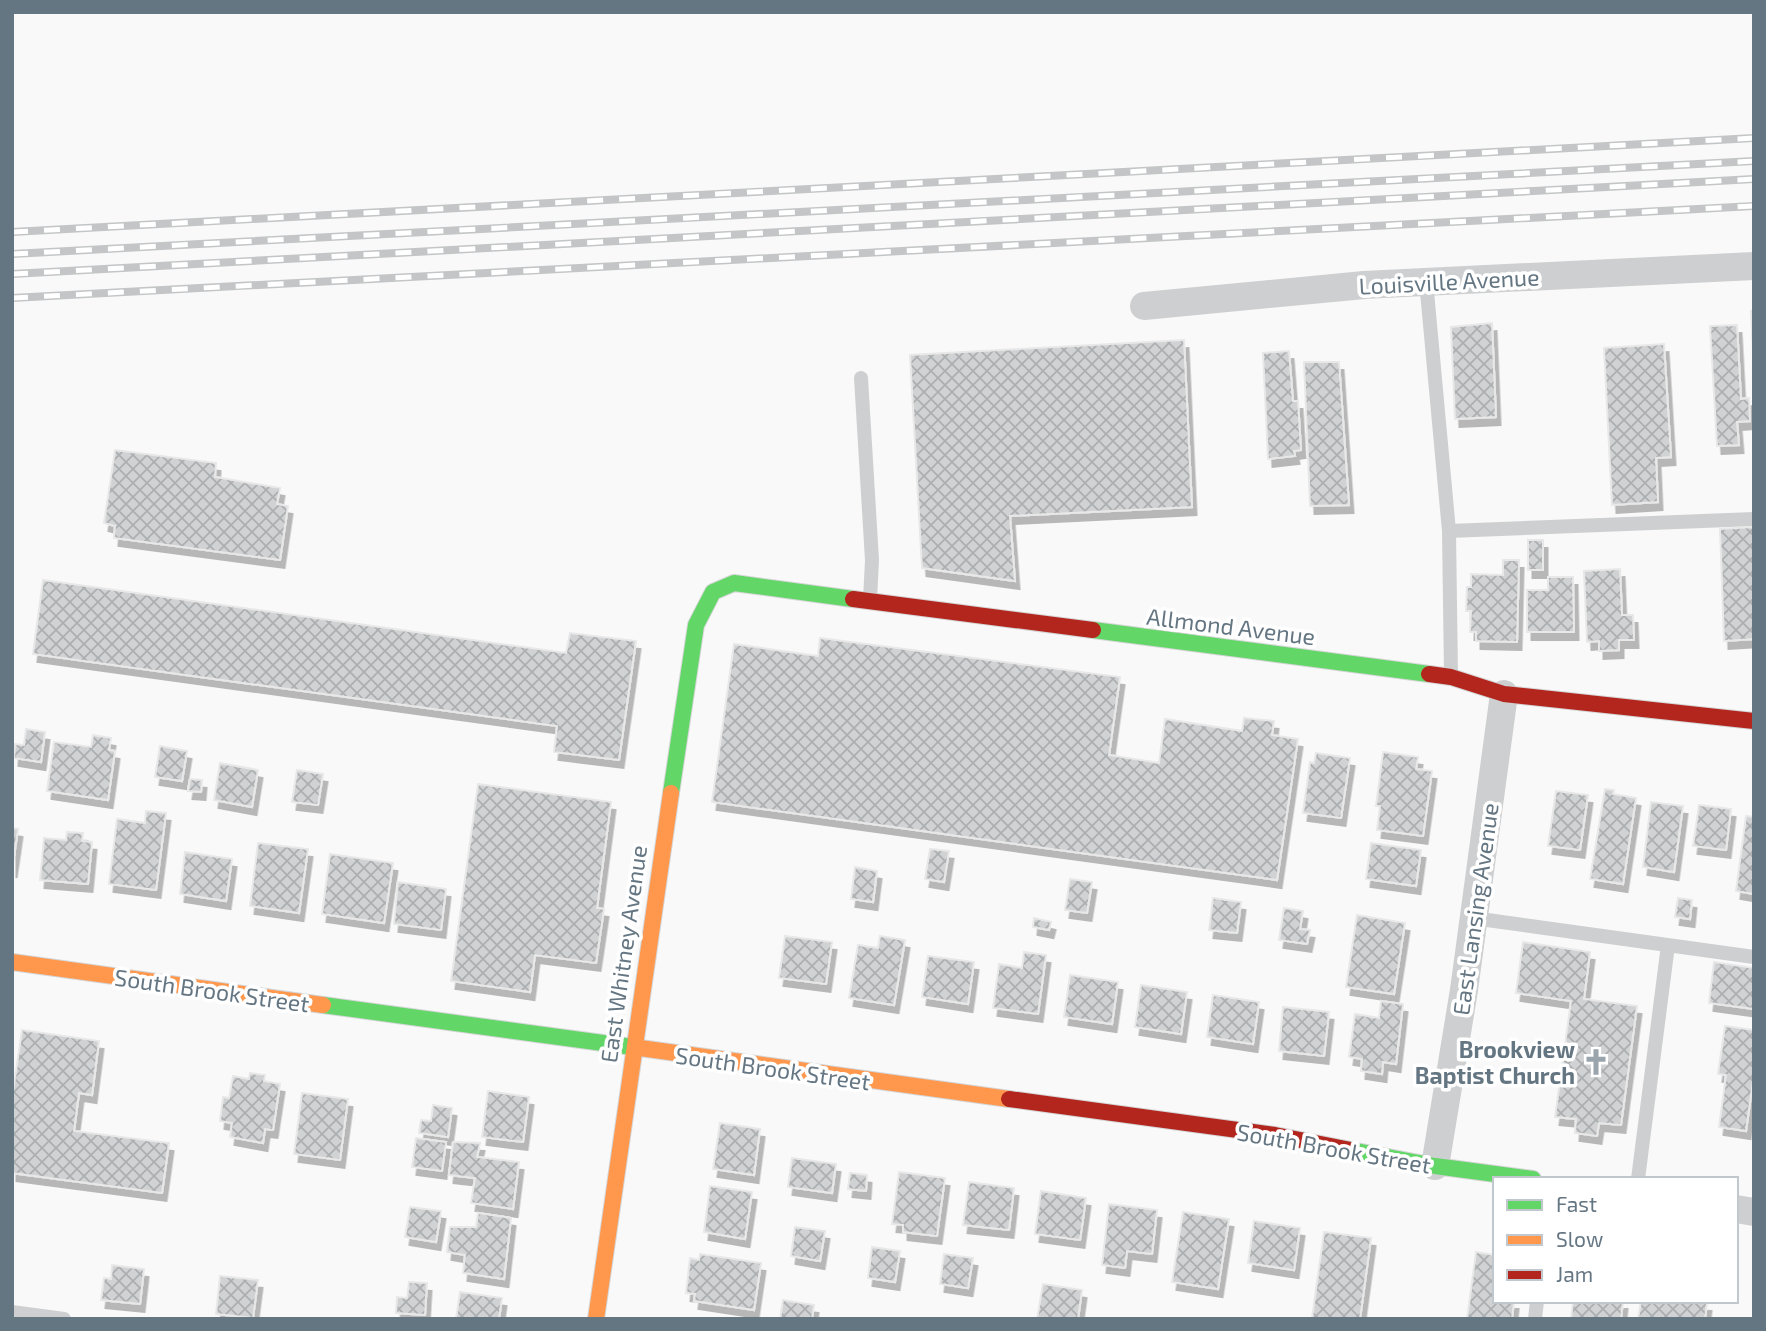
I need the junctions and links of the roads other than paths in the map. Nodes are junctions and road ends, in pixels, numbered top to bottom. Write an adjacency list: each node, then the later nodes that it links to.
1 (1754, 266): 2 (street, Louisville Avenue)
2 (1426, 281): 3 (street, Louisville Avenue); 6 (lane)
3 (1144, 306)
4 (860, 378): 8 (lane)
5 (1754, 519): 6 (lane)
6 (1449, 531): 9 (lane)
7 (705, 598): 8 (street, Allmond Avenue); 16 (street, East Whitney Avenue)
8 (870, 601): 9 (street, Allmond Avenue)
9 (1451, 677): 10 (street, Allmond Avenue)
10 (1504, 694): 11 (street, Allmond Avenue); 12 (street, East Lansing Avenue)
11 (1754, 721)
12 (1474, 918): 13 (lane); 17 (street, East Lansing Avenue)
13 (1668, 944): 14 (lane); 19 (lane)
14 (1754, 957)
15 (12, 962): 16 (street, South Brook Street)
16 (632, 1049): 17 (street, South Brook Street); 22 (street, East Whitney Avenue)
17 (1435, 1166): 18 (street, South Brook Street)
18 (1518, 1177)
19 (1638, 1177)
20 (12, 1312): 21 (lane)
21 (64, 1319)
22 (596, 1319)

